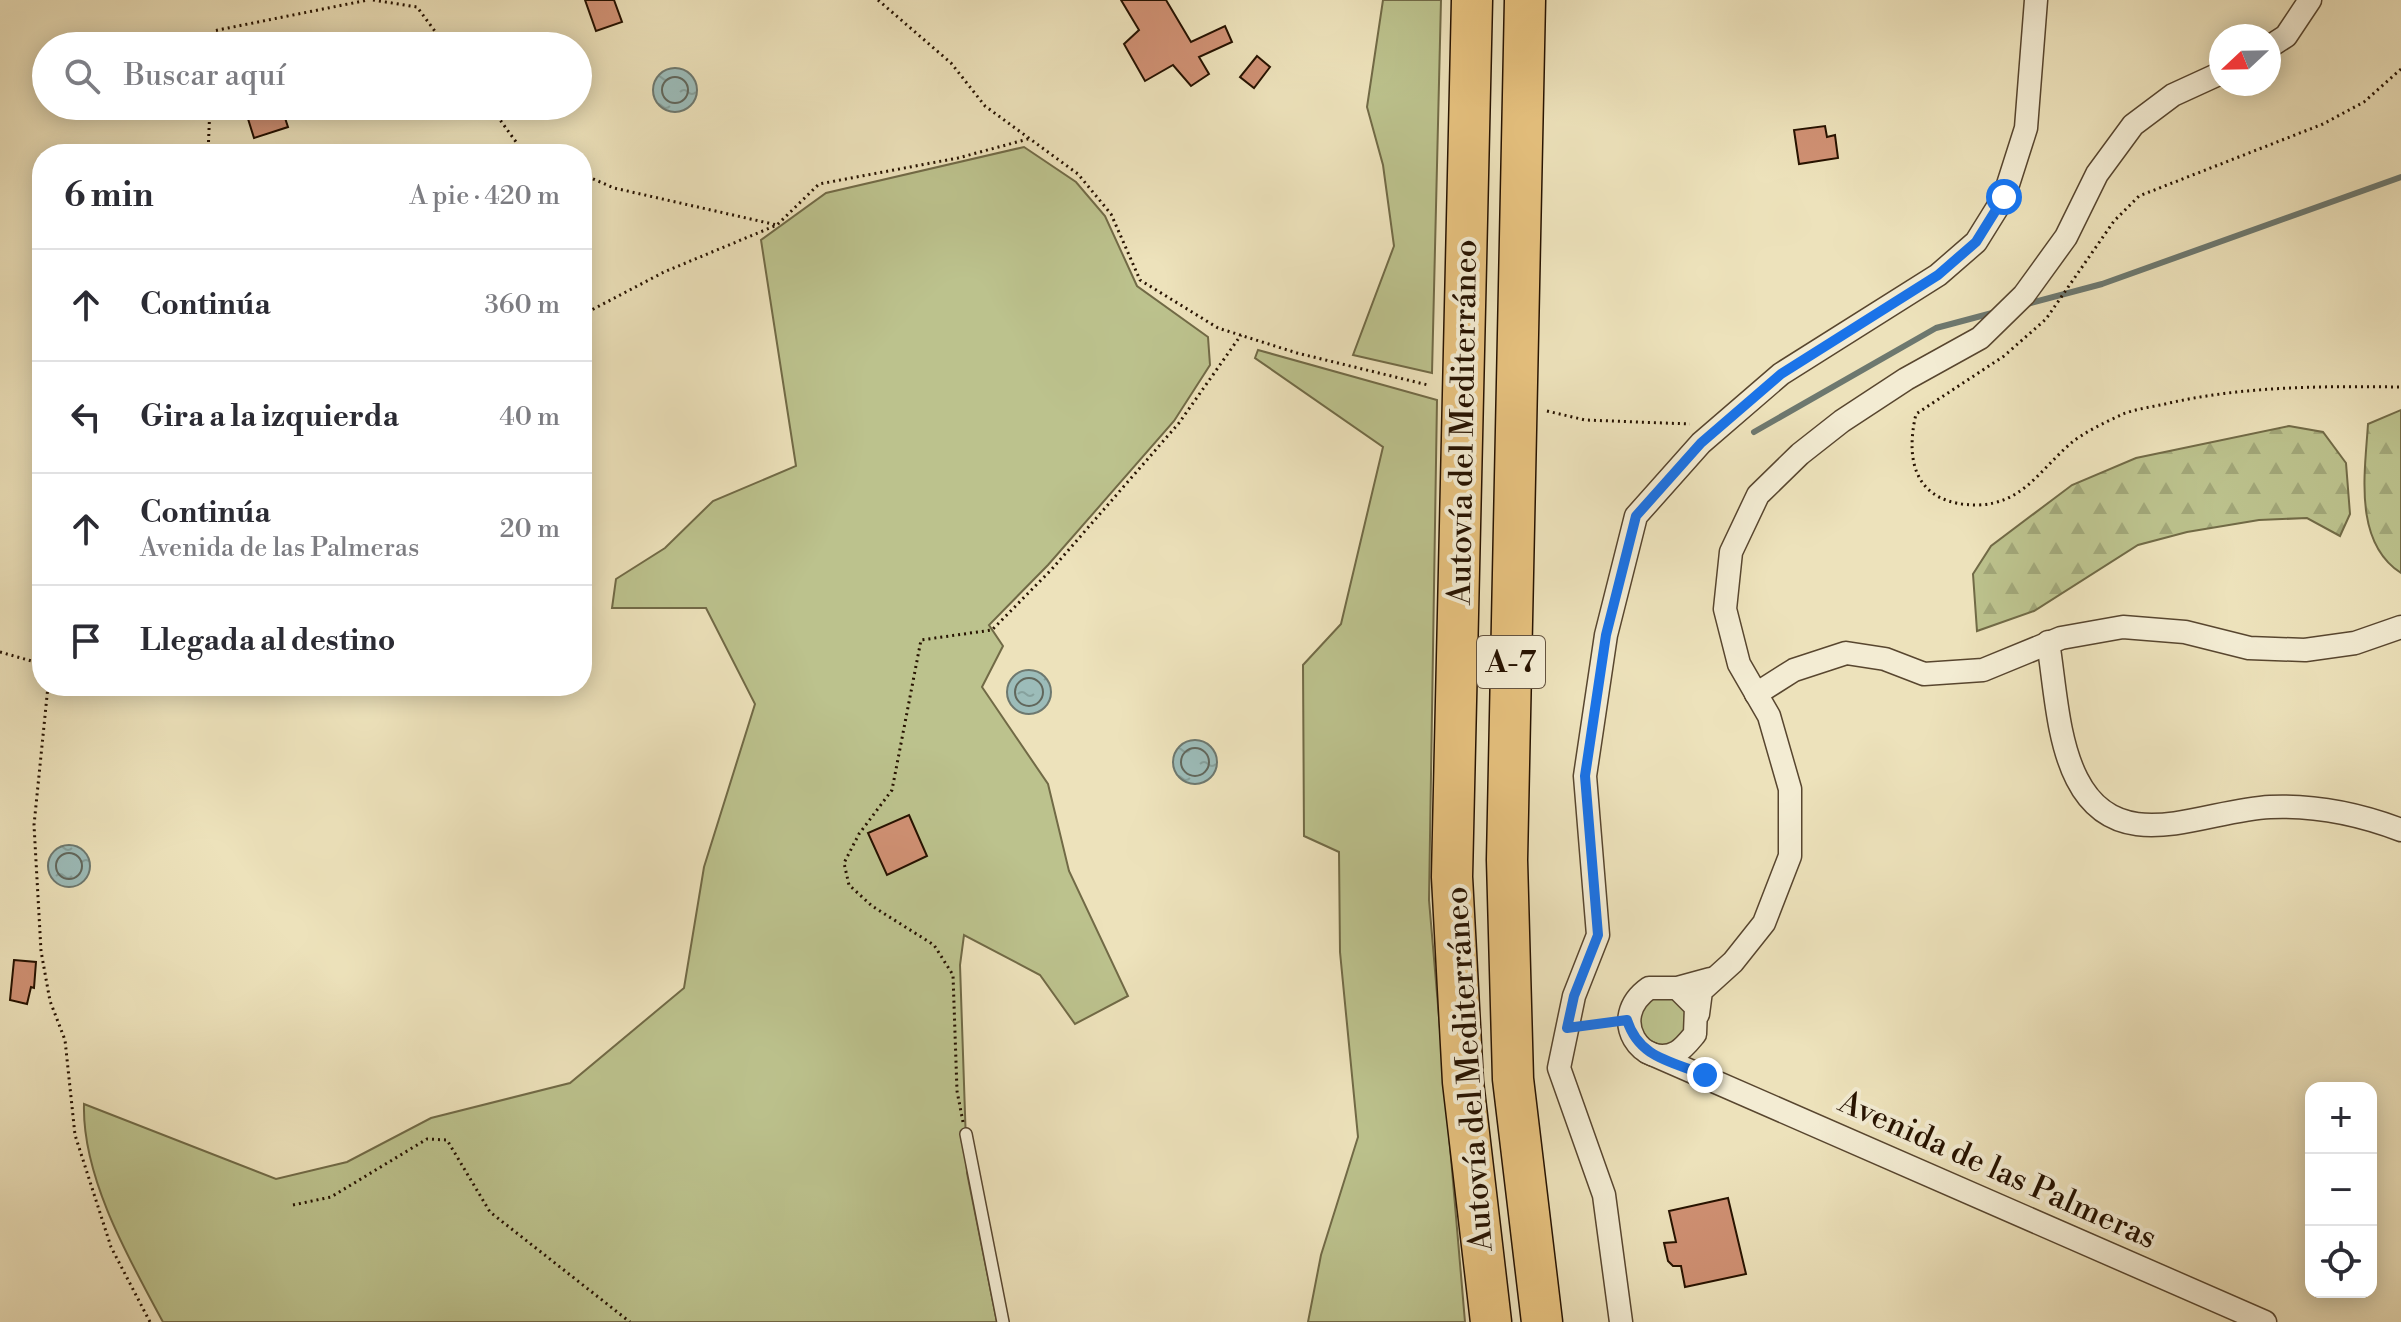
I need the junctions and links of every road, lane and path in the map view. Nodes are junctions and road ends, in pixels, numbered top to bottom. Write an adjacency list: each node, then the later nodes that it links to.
1 (371, 0): 7 (path); 8 (path)
2 (878, 0): 14 (path)
3 (1472, 0): 44 (highway, Autovía del Mediterráneo / A-7)
4 (1525, 0): 45 (highway, Autovía del Mediterráneo / A-7)
5 (2036, 0): 24 (street)
6 (2310, 0): 9 (street)
7 (213, 32)
8 (436, 32)
9 (2281, 39)
10 (2401, 69): 22 (path)
11 (2209, 78): 29 (street)
12 (209, 120): 15 (path)
13 (500, 120): 16 (path)
14 (1028, 139): 18 (path); 20 (path)
15 (208, 144)
16 (518, 144)
17 (592, 178): 18 (path)
18 (777, 225): 19 (path)
19 (592, 310)
20 (1241, 335): 21 (path); 39 (path)
21 (1428, 385)
22 (2401, 387)
23 (1547, 411): 24 (path)
24 (1722, 425): 36 (street)
25 (2401, 627): 26 (street)
26 (2048, 642): 29 (street); 31 (street)
27 (0, 652): 28 (path)
28 (32, 661)
29 (1756, 694): 32 (street)
30 (47, 696): 41 (path)
31 (2401, 830)
32 (1710, 979): 33 (street); 35 (street)
33 (1677, 988): 34 (street); 35 (street)
34 (1627, 1020): 36 (path); 37 (street)
35 (1696, 1024): 37 (street); 38 (street)
36 (1567, 1028): 46 (street)
37 (1647, 1052): 38 (street, Avenida de las Palmeras)
38 (1705, 1075): 47 (street, Avenida de las Palmeras)
39 (966, 1134): 43 (lane)
40 (293, 1205): 42 (path)
41 (150, 1322)
42 (630, 1322)
43 (1003, 1322)
44 (1491, 1322)
45 (1542, 1322)
46 (1621, 1322)
47 (2265, 1322)

